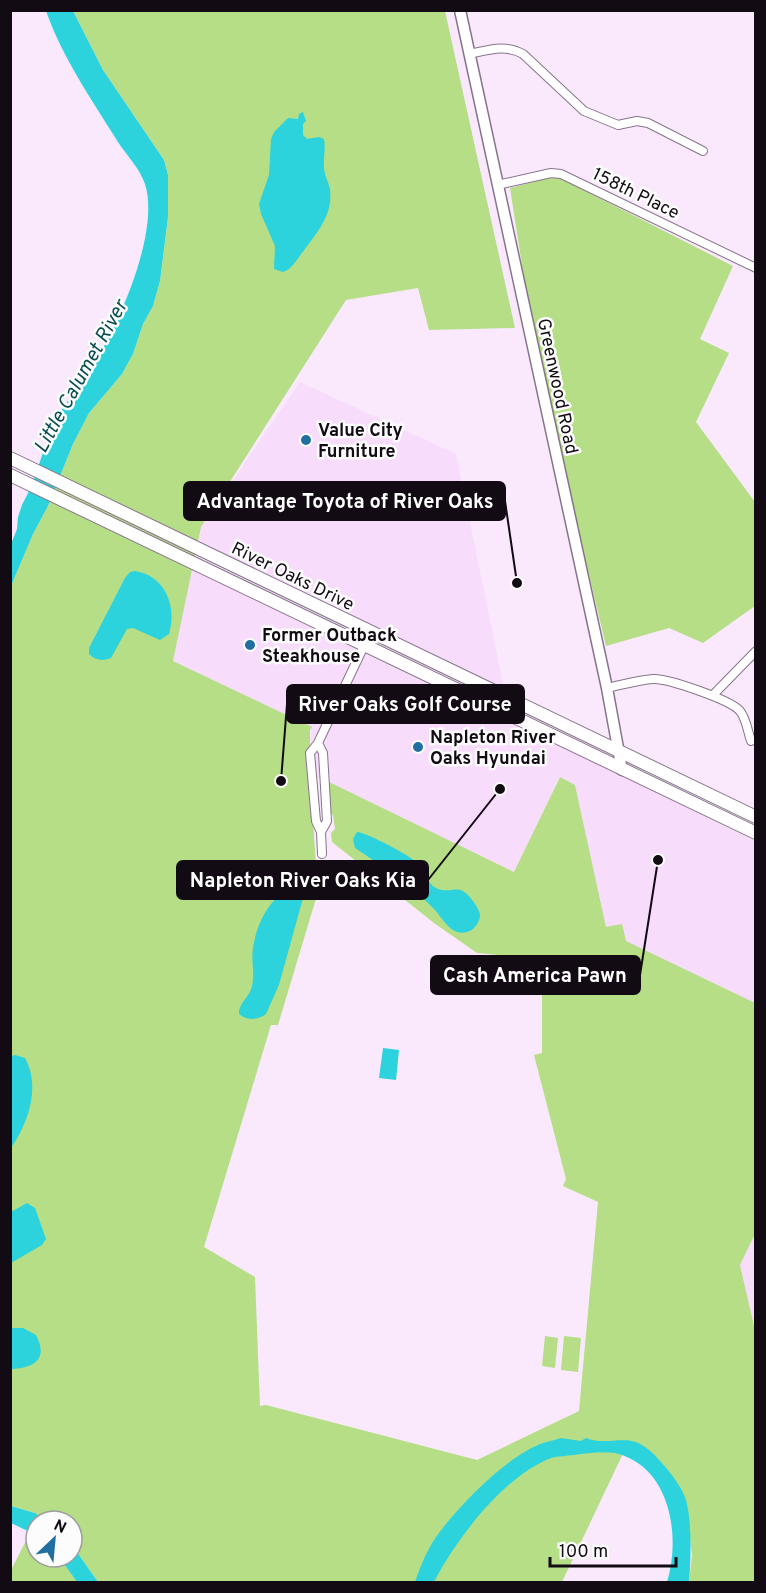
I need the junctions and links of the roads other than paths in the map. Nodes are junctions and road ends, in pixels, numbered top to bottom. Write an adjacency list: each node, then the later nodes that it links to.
1 (460, 10): 2 (street, Greenwood Road)
2 (469, 54): 3 (street); 4 (street, Greenwood Road)
3 (703, 151)
4 (497, 185): 5 (street, 158th Place); 11 (street, Greenwood Road)
5 (756, 268)
6 (10, 459): 8 (main road, River Oaks Drive)
7 (14, 476): 9 (main road, River Oaks Drive)
8 (370, 633): 9 (street); 15 (main road, River Oaks Drive)
9 (364, 645): 14 (street); 16 (main road, River Oaks Drive)
10 (756, 651): 12 (street)
11 (607, 688): 12 (street); 15 (street, Greenwood Road)
12 (712, 695): 13 (street)
13 (751, 741)
14 (318, 743): 18 (street); 18 (street)
15 (618, 752): 16 (street, Greenwood Road); 17 (main road, River Oaks Drive)
16 (621, 770): 19 (main road, River Oaks Drive)
17 (756, 818)
18 (321, 832): 20 (street)
19 (756, 833)
20 (322, 854)

